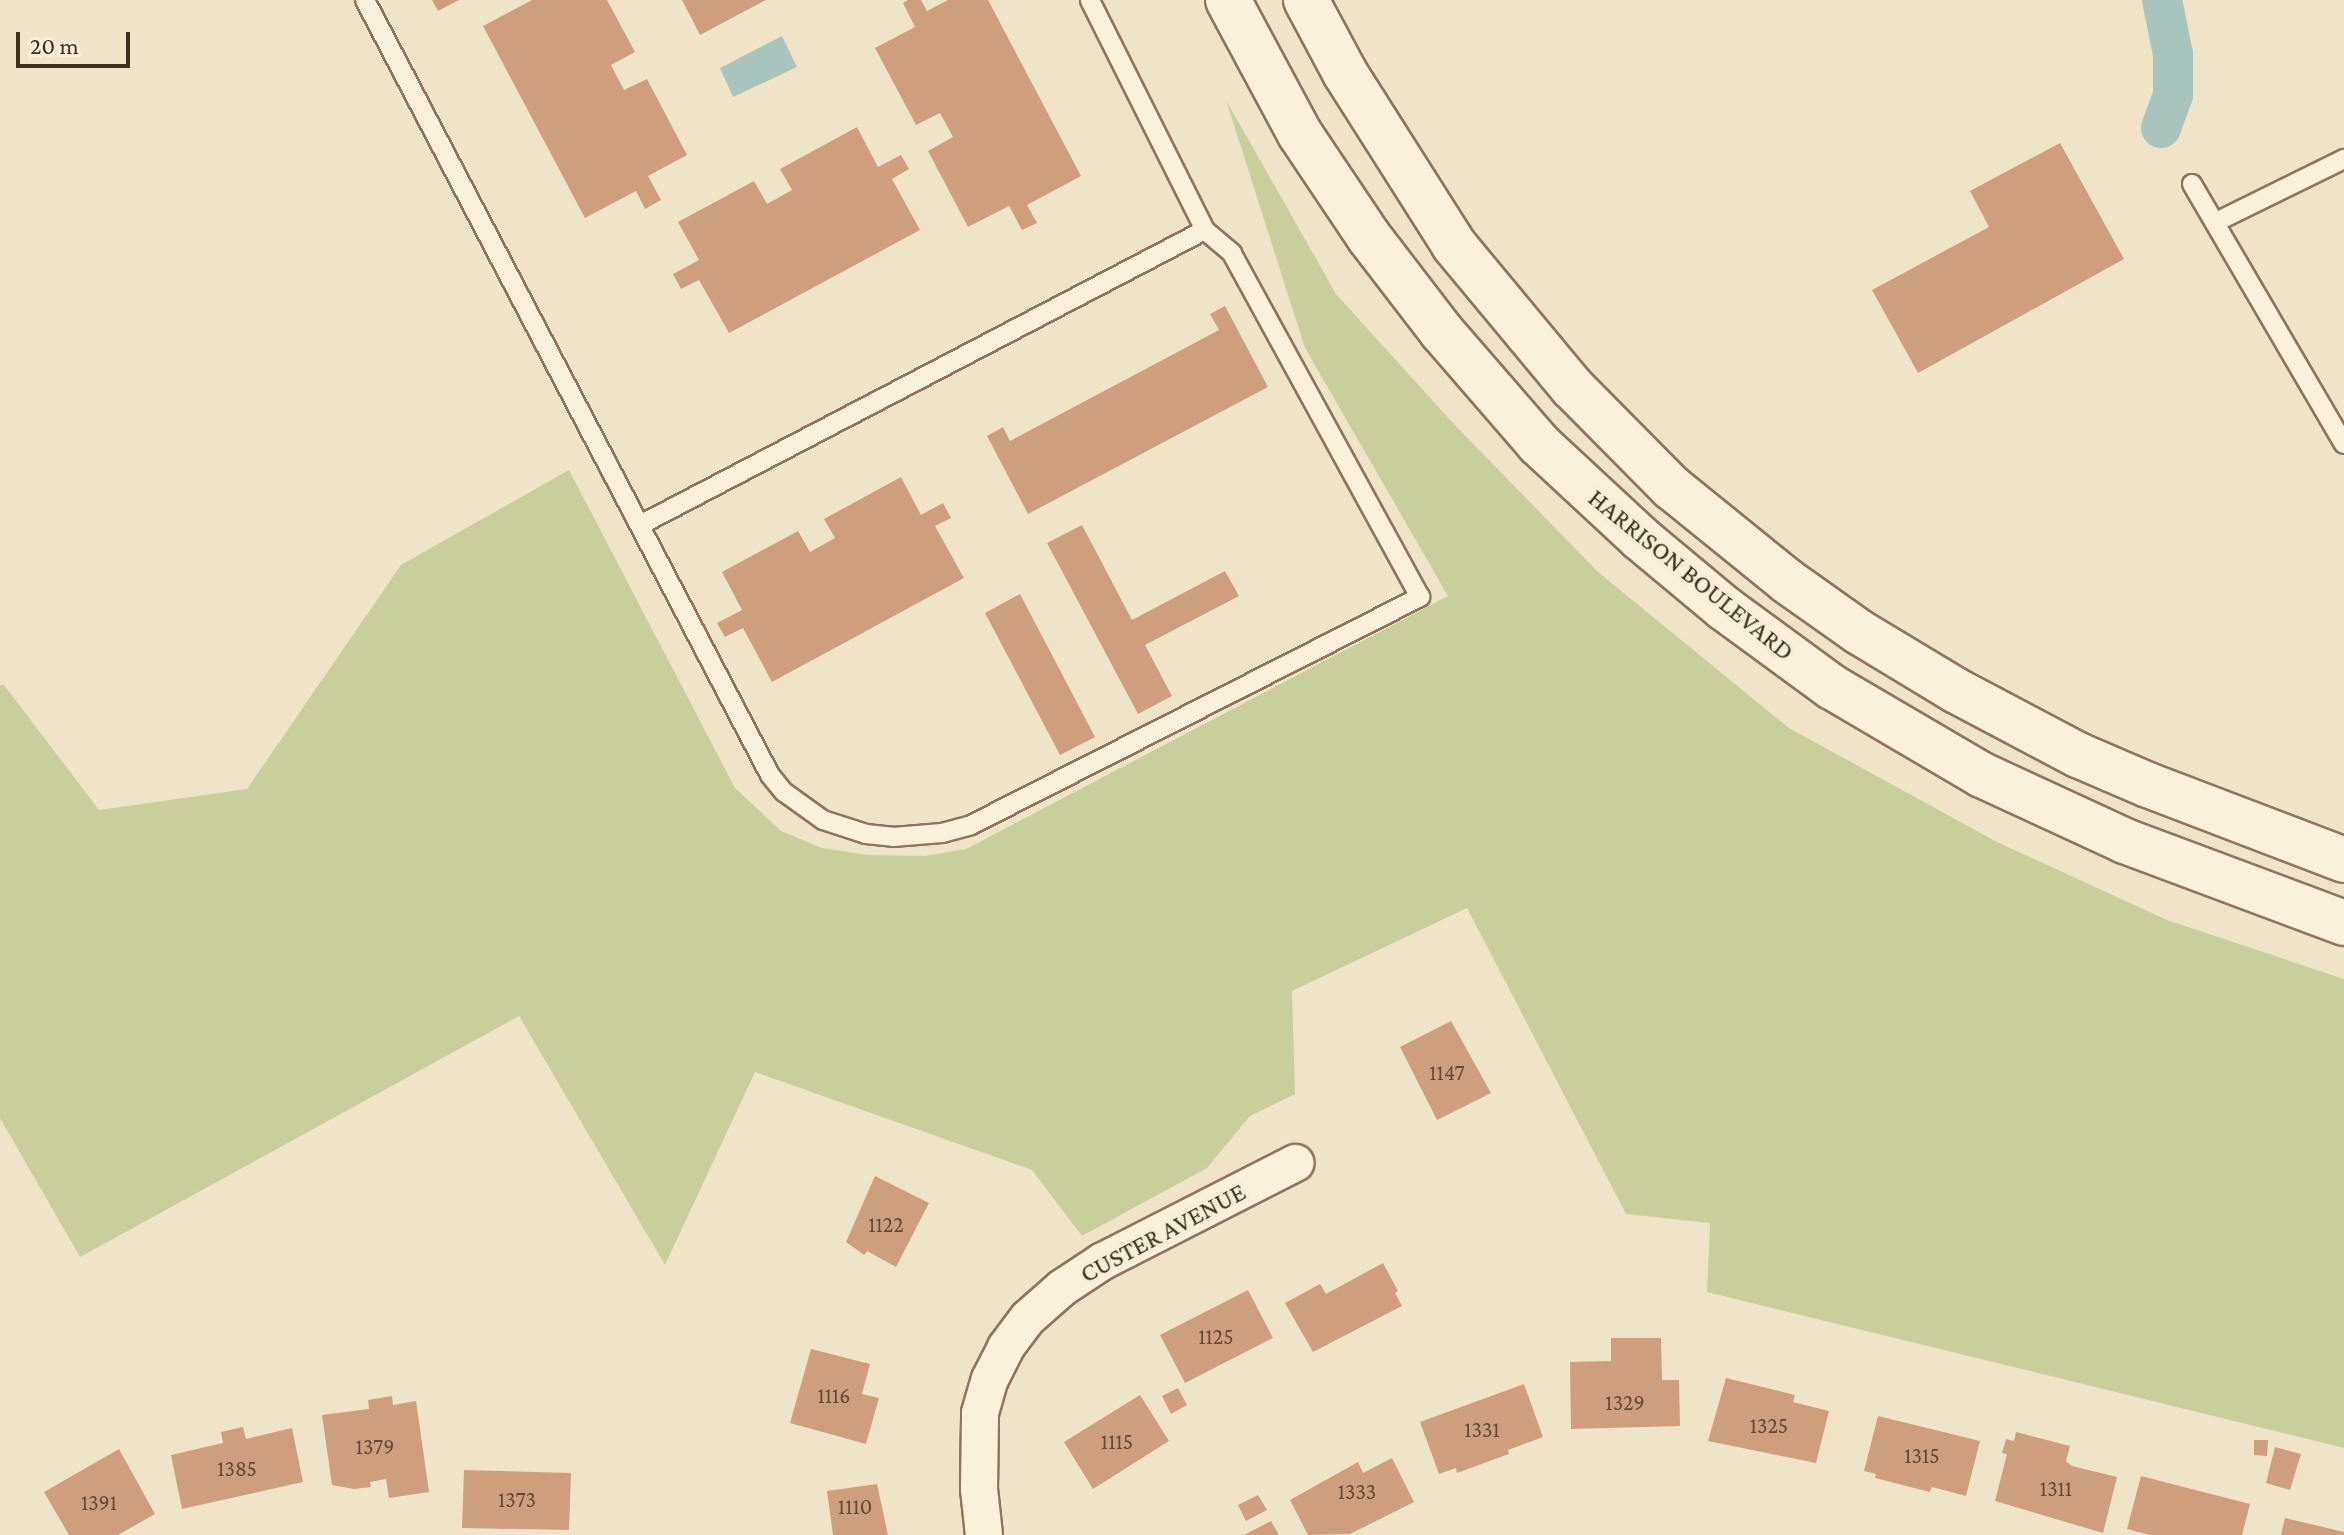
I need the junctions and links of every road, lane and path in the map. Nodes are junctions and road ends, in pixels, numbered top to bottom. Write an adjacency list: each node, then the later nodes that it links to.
1 (365, 0): 10 (lane)
2 (1090, 0): 8 (lane)
3 (1228, 0): 12 (main road, HARRISON BOULEVARD)
4 (1306, 0): 11 (main road)
5 (2344, 159): 7 (lane)
6 (2192, 184): 7 (lane)
7 (2216, 222): 9 (lane)
8 (1205, 230): 10 (lane); 10 (lane)
9 (2344, 444)
10 (640, 525)
11 (2344, 860)
12 (2344, 923)
13 (1295, 1163): 14 (street, CUSTER AVENUE)
14 (984, 1535)

